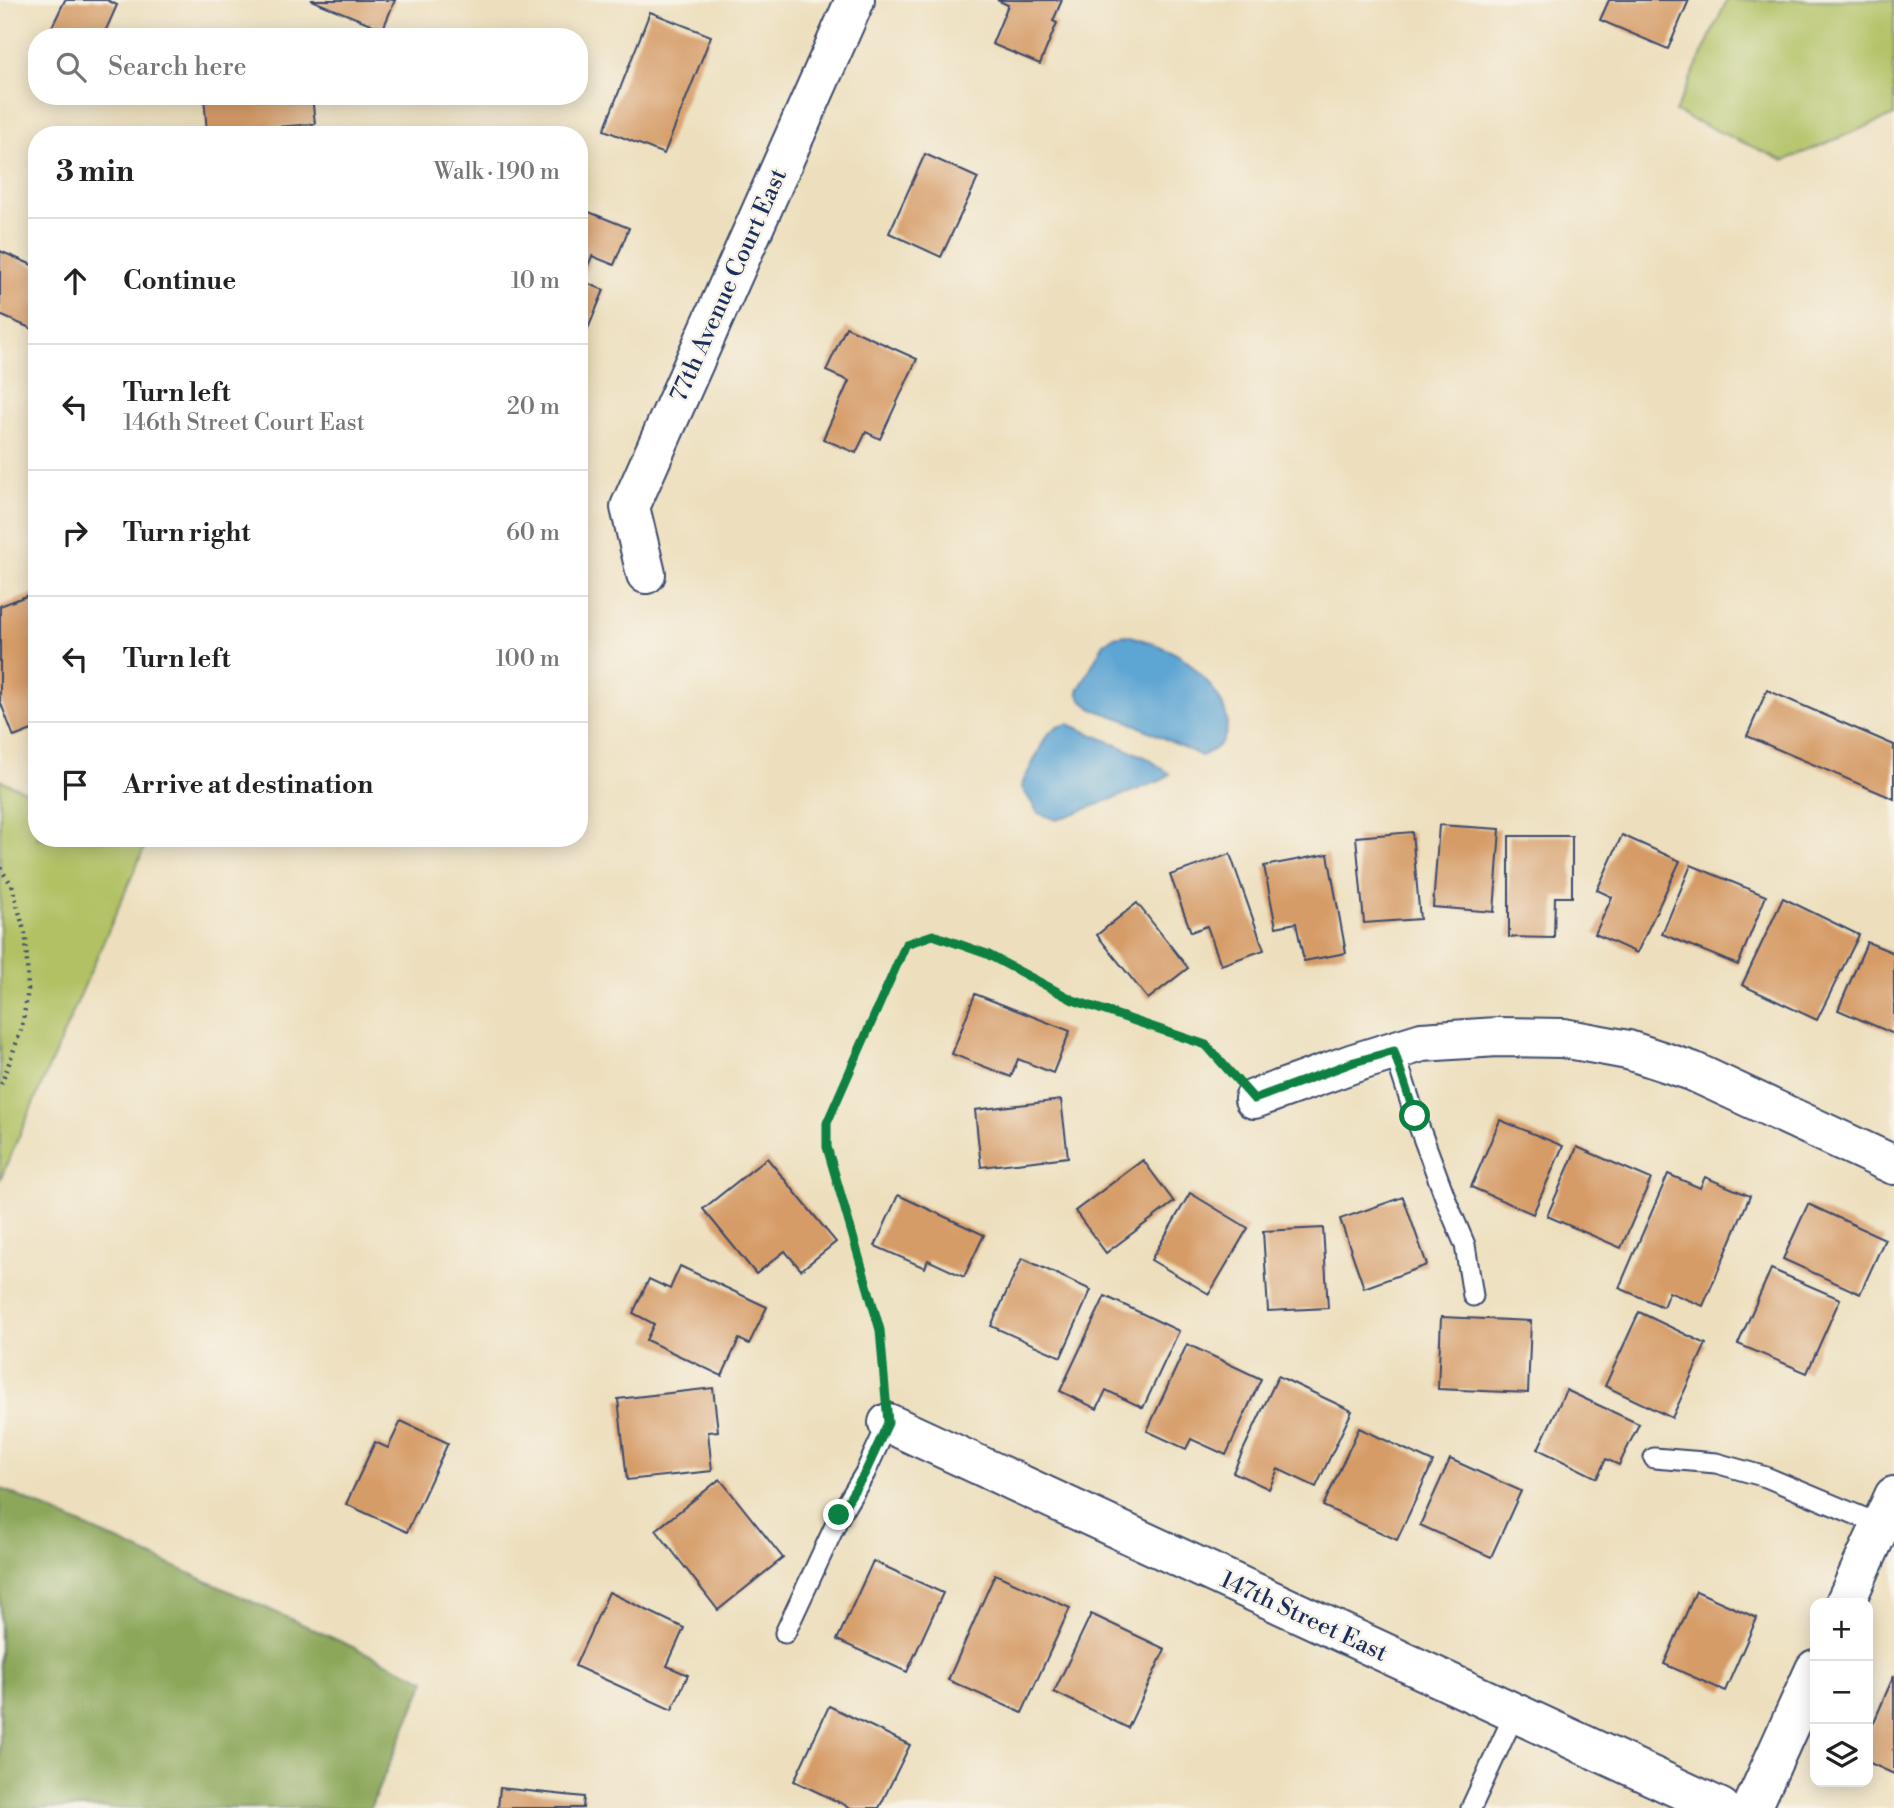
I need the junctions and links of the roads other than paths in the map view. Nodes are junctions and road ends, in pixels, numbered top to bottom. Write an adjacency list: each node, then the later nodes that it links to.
1 (855, 0): 2 (street, 77th Avenue Court East)
2 (646, 574)
3 (1394, 1051): 4 (street); 5 (street); 6 (lane)
4 (1254, 1099)
5 (1894, 1166)
6 (1473, 1296)
7 (888, 1423): 11 (lane); 13 (street, 147th Street East)
8 (1654, 1458): 9 (lane)
9 (1887, 1511): 10 (street)
10 (1847, 1598)
11 (785, 1633)
12 (1810, 1680): 16 (street)
13 (1515, 1713): 14 (lane); 15 (street, 147th Street East)
14 (1471, 1808)
15 (1720, 1808)
16 (1752, 1808)

